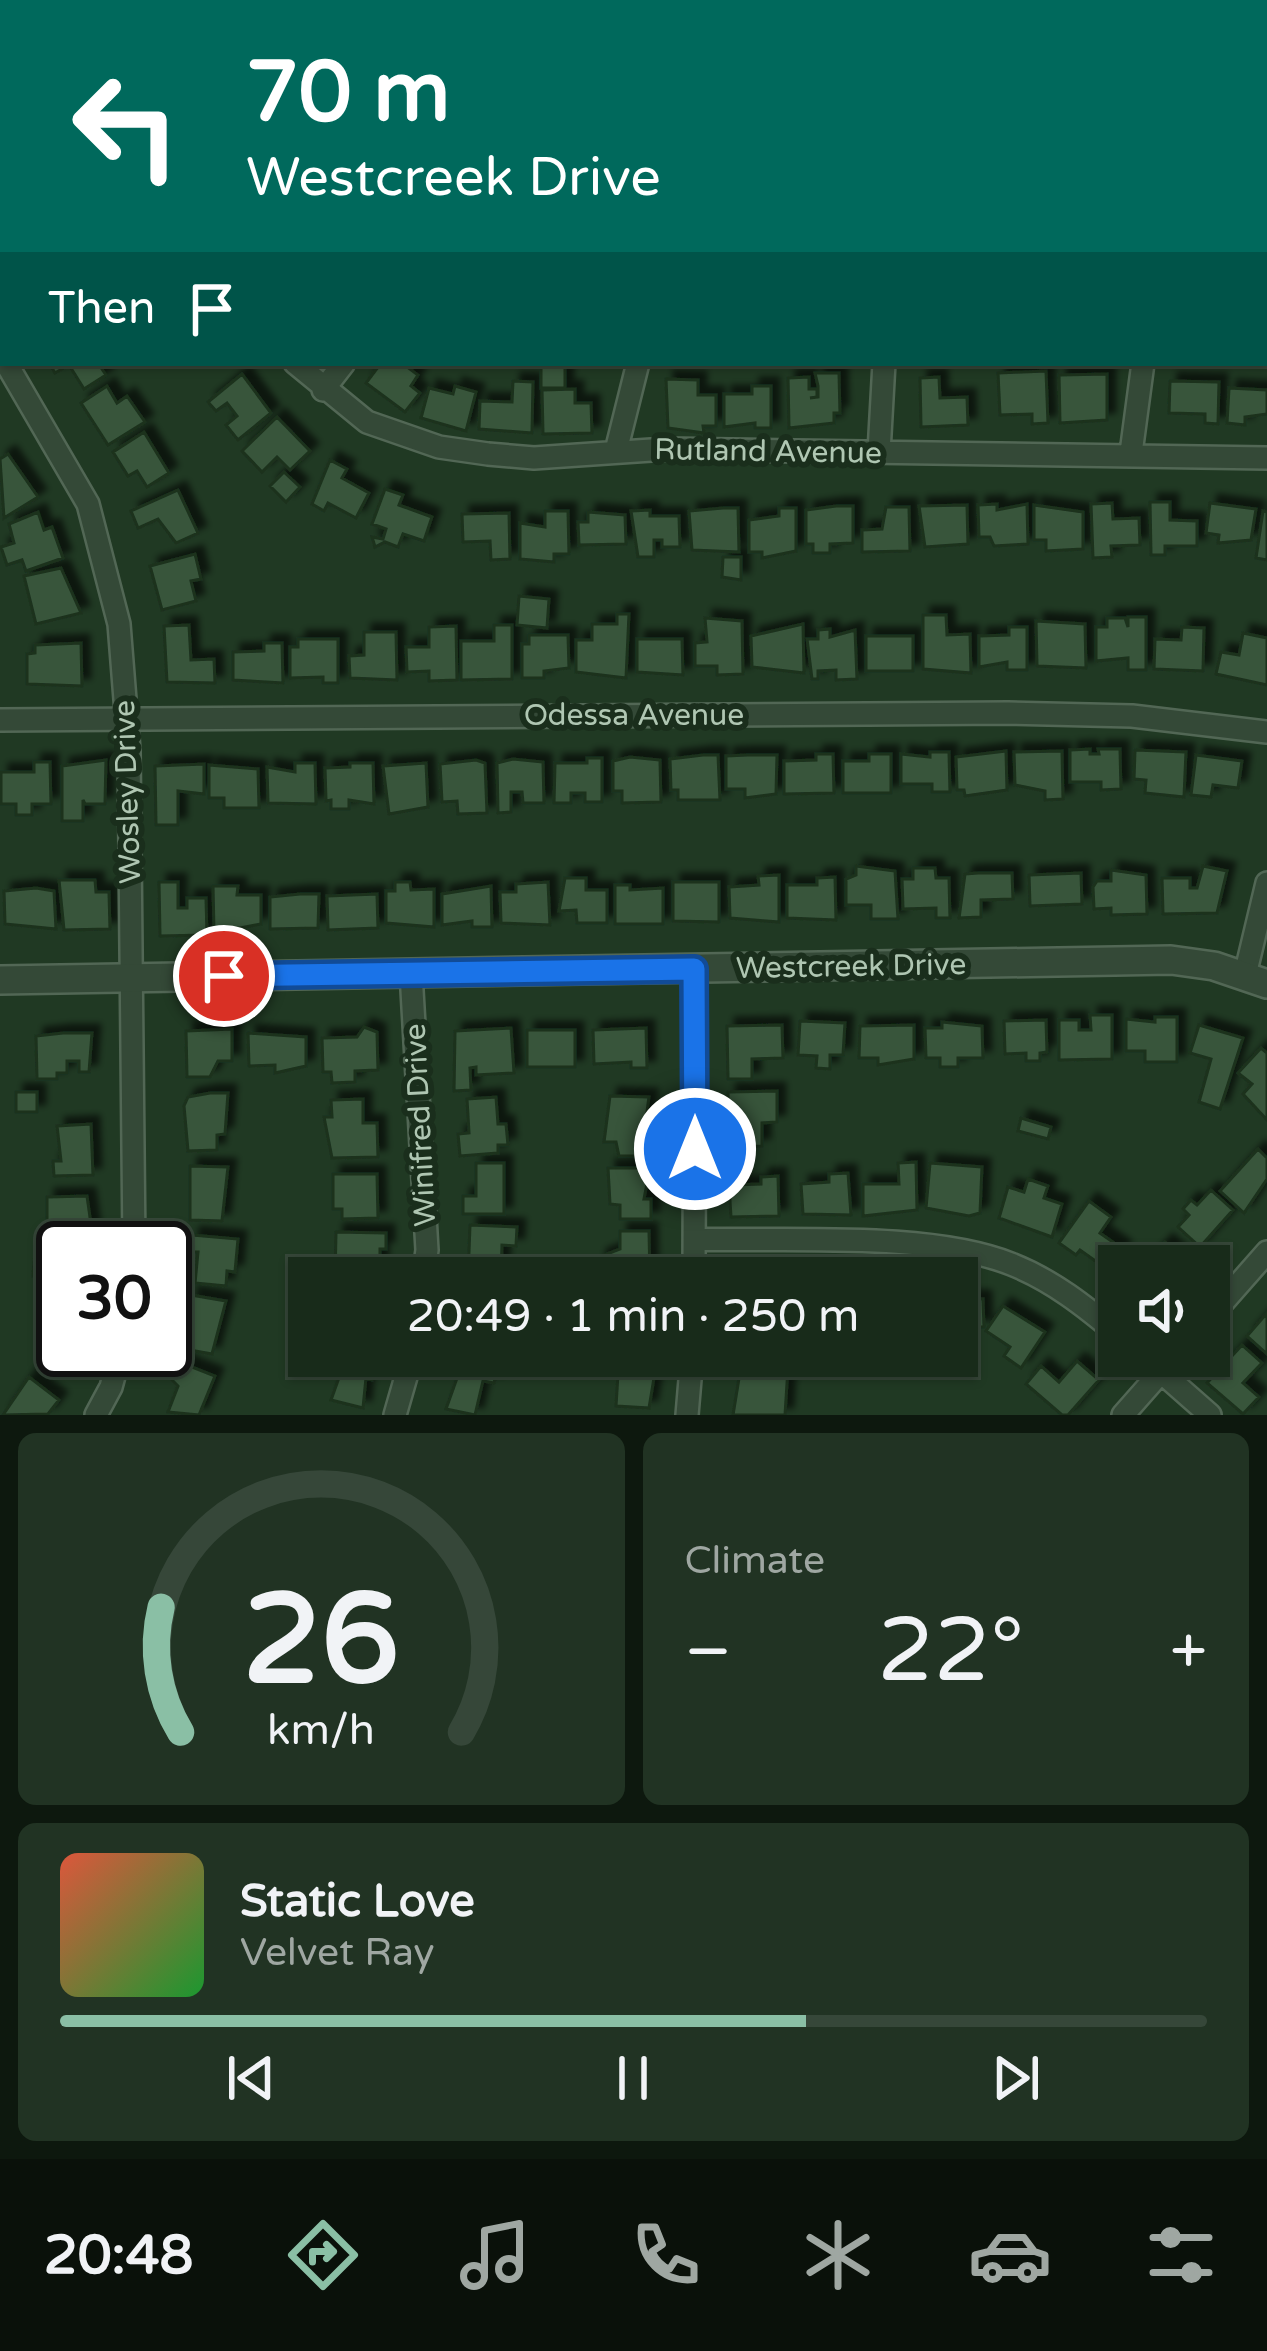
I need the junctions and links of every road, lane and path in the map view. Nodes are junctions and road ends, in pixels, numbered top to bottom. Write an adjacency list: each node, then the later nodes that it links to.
1 (8, 366): 12 (street, Wosley Drive)
2 (298, 366): 7 (street, Rutland Avenue)
3 (342, 366): 7 (street)
4 (637, 366): 8 (street)
5 (884, 366): 9 (street)
6 (1143, 366): 10 (street)
7 (323, 390): 8 (street, Rutland Avenue)
8 (616, 451): 9 (street, Rutland Avenue)
9 (879, 452): 10 (street, Rutland Avenue)
10 (1131, 453): 11 (street, Rutland Avenue)
11 (1267, 458)
12 (126, 717): 13 (street, Odessa Avenue); 14 (street, Odessa Avenue); 18 (street, Wosley Drive)
13 (0, 720)
14 (1267, 732)
15 (1267, 884): 19 (street)
16 (694, 969): 17 (street, Westcreek Drive); 19 (street, Westcreek Drive); 22 (street)
17 (411, 973): 18 (street, Westcreek Drive); 24 (street, Winifred Drive)
18 (130, 979): 20 (street, Westcreek Drive); 21 (street, Wosley Drive)
19 (1256, 979)
20 (0, 980)
21 (134, 1221)
22 (696, 1239): 25 (street); 27 (street)
23 (1267, 1252): 26 (street)
24 (423, 1257)
25 (695, 1257)
26 (1230, 1294)
27 (1098, 1318)
28 (114, 1377): 33 (street)
29 (406, 1377): 34 (street)
30 (690, 1377): 35 (street)
31 (1157, 1377): 36 (street)
32 (1179, 1377): 37 (street)
33 (96, 1415)
34 (395, 1415)
35 (686, 1415)
36 (1123, 1415)
37 (1210, 1415)

